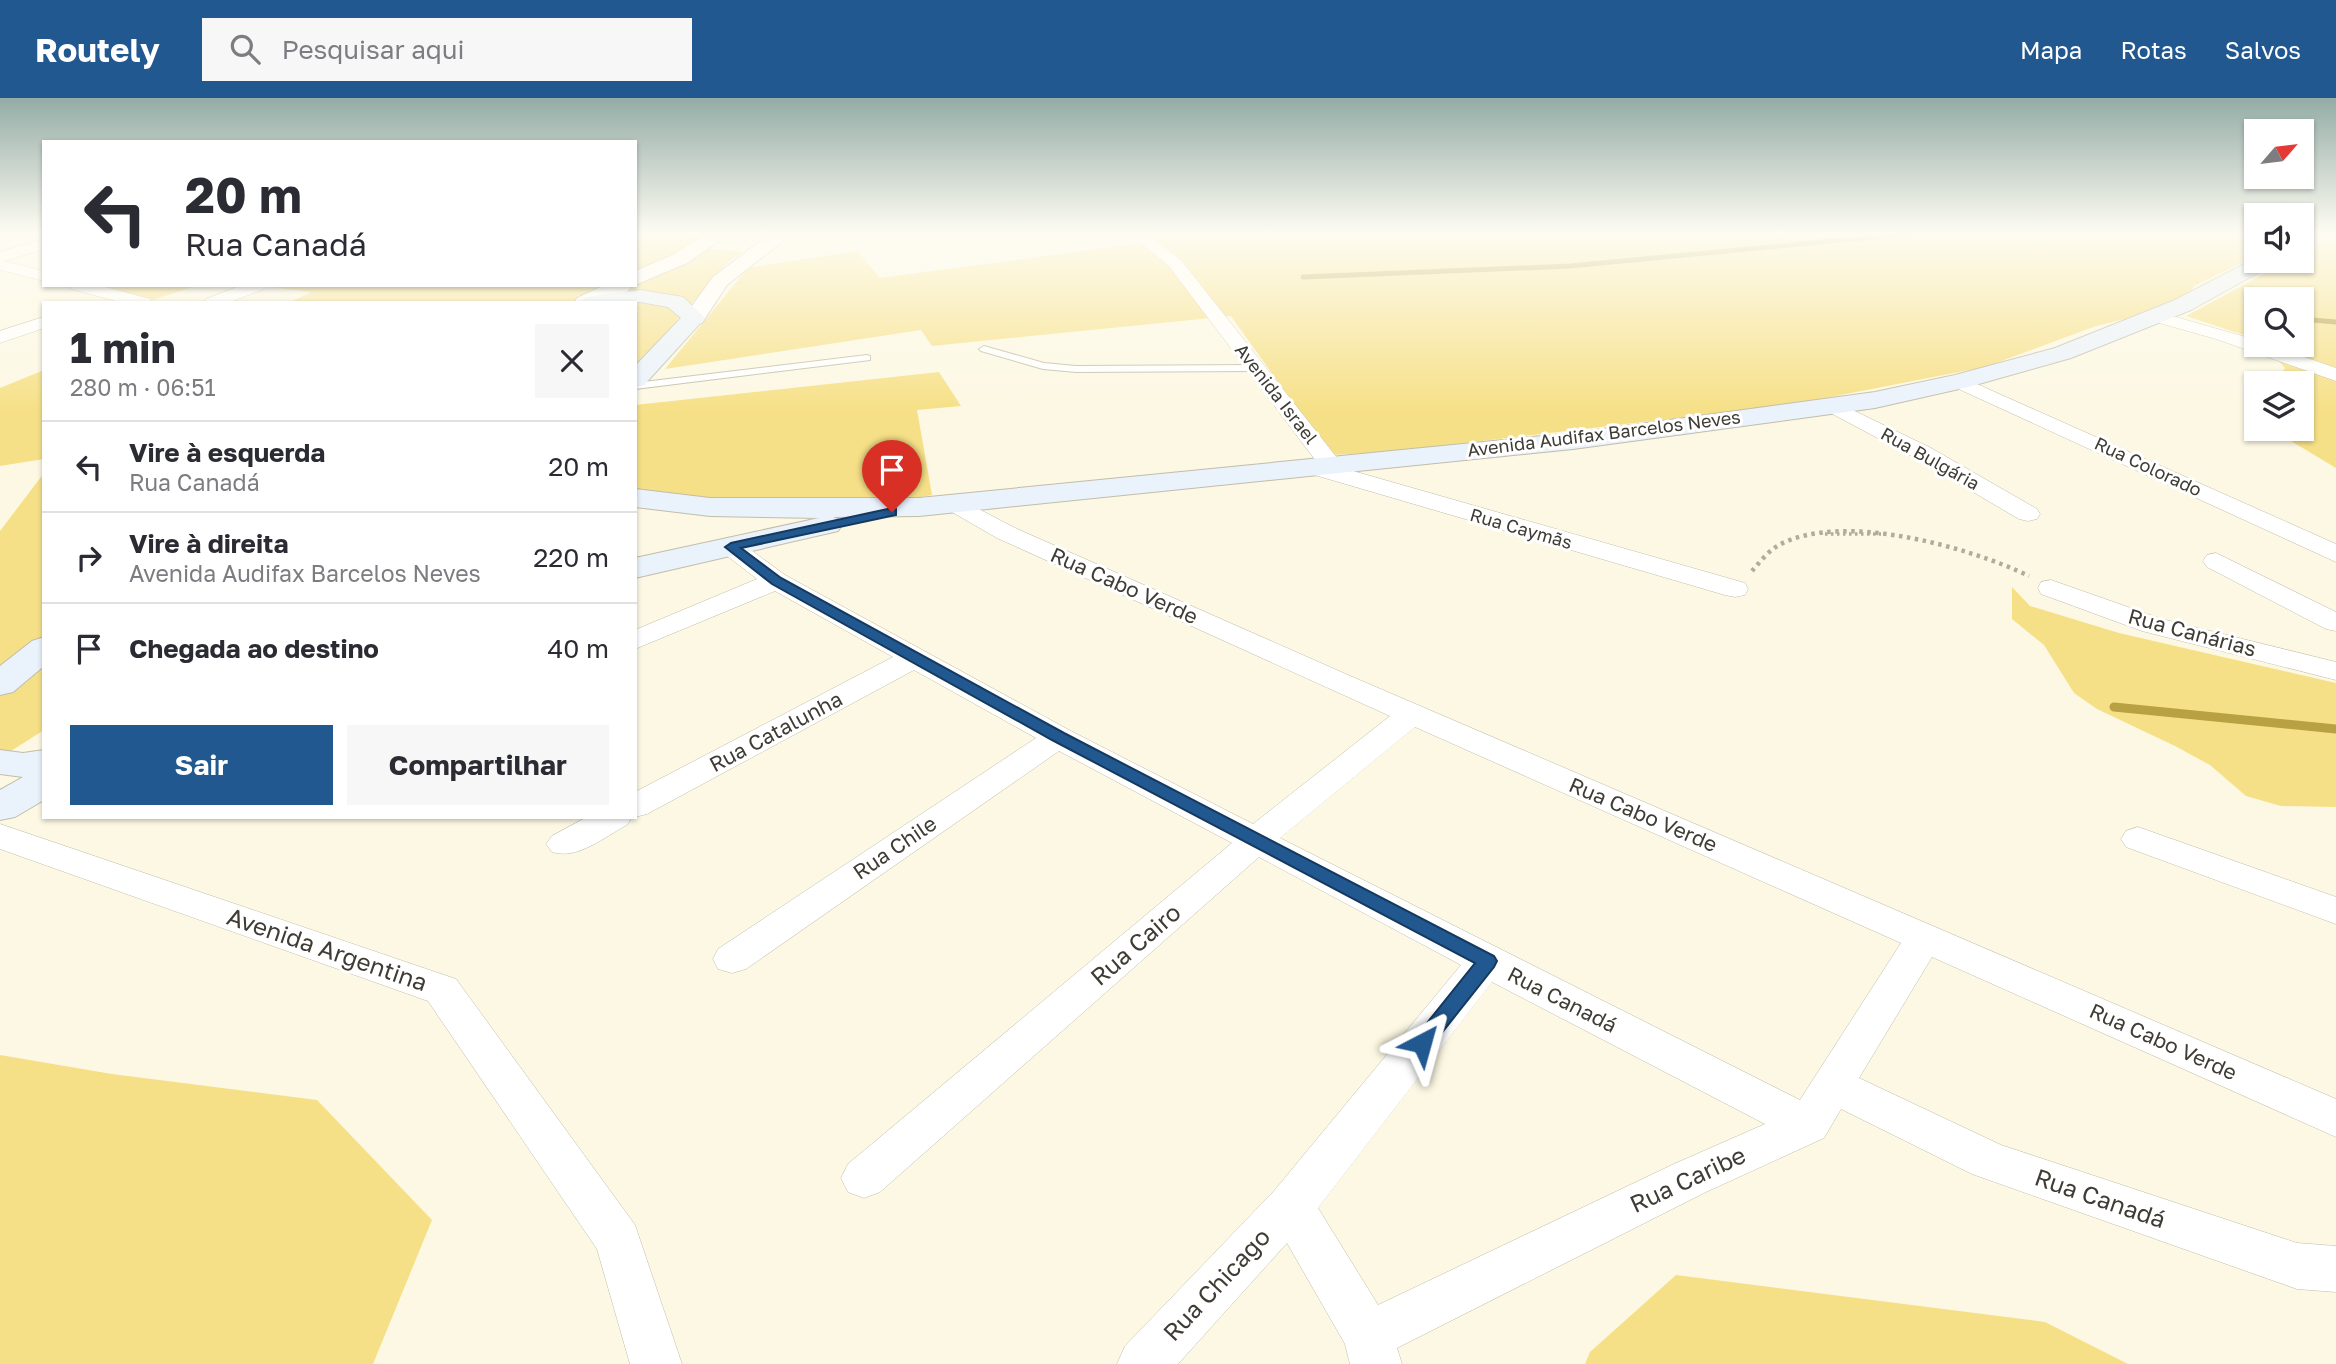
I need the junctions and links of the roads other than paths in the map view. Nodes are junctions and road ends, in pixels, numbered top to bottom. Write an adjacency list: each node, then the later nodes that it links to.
1 (103, 292): 7 (street)
2 (240, 292): 10 (street)
3 (608, 292): 11 (street)
4 (712, 292): 14 (street)
5 (1197, 292): 19 (street, Avenida Israel)
6 (2207, 292): 13 (main road, Avenida Audifax Barcelos Neves)
7 (118, 296): 8 (street); 9 (street)
8 (104, 301)
9 (137, 301)
10 (217, 301)
11 (589, 301)
12 (606, 301): 14 (main road)
13 (2155, 316): 20 (street); 22 (main road, Avenida Audifax Barcelos Neves)
14 (694, 318): 21 (main road)
15 (42, 323): 16 (street)
16 (0, 337)
17 (984, 349): 19 (lane)
18 (867, 358): 23 (lane)
19 (1256, 368): 25 (street, Avenida Israel)
20 (2336, 376)
21 (637, 378)
22 (1959, 382): 24 (main road, Avenida Audifax Barcelos Neves); 31 (street, Rua Colorado)
23 (637, 386)
24 (1832, 406): 25 (main road, Avenida Audifax Barcelos Neves); 29 (street, Rua Bulgária)
25 (1319, 466): 27 (main road, Avenida Audifax Barcelos Neves); 36 (street, Rua Caymãs)
26 (637, 498): 28 (main road, Avenida Audifax Barcelos Neves)
27 (954, 503): 28 (main road, Avenida Audifax Barcelos Neves); 43 (street, Rua Cabo Verde)
28 (919, 507): 30 (main road, Avenida Audifax Barcelos Neves)
29 (2028, 514)
30 (731, 547): 33 (main road, Avenida Audifax Barcelos Neves); 34 (street, Rua Canadá)
31 (2336, 554)
32 (2216, 561): 37 (street)
33 (637, 568)
34 (776, 581): 38 (street); 40 (street, Rua Canadá)
35 (2051, 588): 41 (street, Rua Canárias)
36 (1735, 589)
37 (2336, 623)
38 (637, 639)
39 (42, 650): 42 (main road)
40 (916, 657): 44 (street, Rua Canadá); 48 (street, Rua Catalunha)
41 (2336, 671)
42 (0, 684)
43 (1410, 715): 53 (street, Rua Cairo); 56 (street, Rua Cabo Verde)
44 (1058, 737): 53 (street, Rua Canadá); 57 (street, Rua Chile)
45 (0, 762): 46 (main road)
46 (42, 762)
47 (42, 784): 49 (main road)
48 (637, 805)
49 (0, 807)
50 (611, 819): 54 (street)
51 (0, 836): 66 (street, Avenida Argentina)
52 (2138, 839): 55 (street)
53 (1256, 841): 58 (street, Rua Canadá); 62 (street, Rua Cairo)
54 (564, 844)
55 (2336, 911)
56 (1925, 936): 59 (street); 60 (street, Rua Cabo Verde)
57 (732, 958)
58 (1488, 961): 61 (street, Rua Canadá); 63 (street, Rua Chicago)
59 (1833, 1086): 61 (street); 64 (street, Rua Canadá)
60 (2336, 1119)
61 (1808, 1125): 65 (street, Rua Caribe)
62 (864, 1178)
63 (1291, 1206): 65 (street, Rua Chicago); 67 (street, Rua Chicago)
64 (2336, 1269)
65 (1372, 1350)
66 (656, 1364)
67 (1143, 1364)

